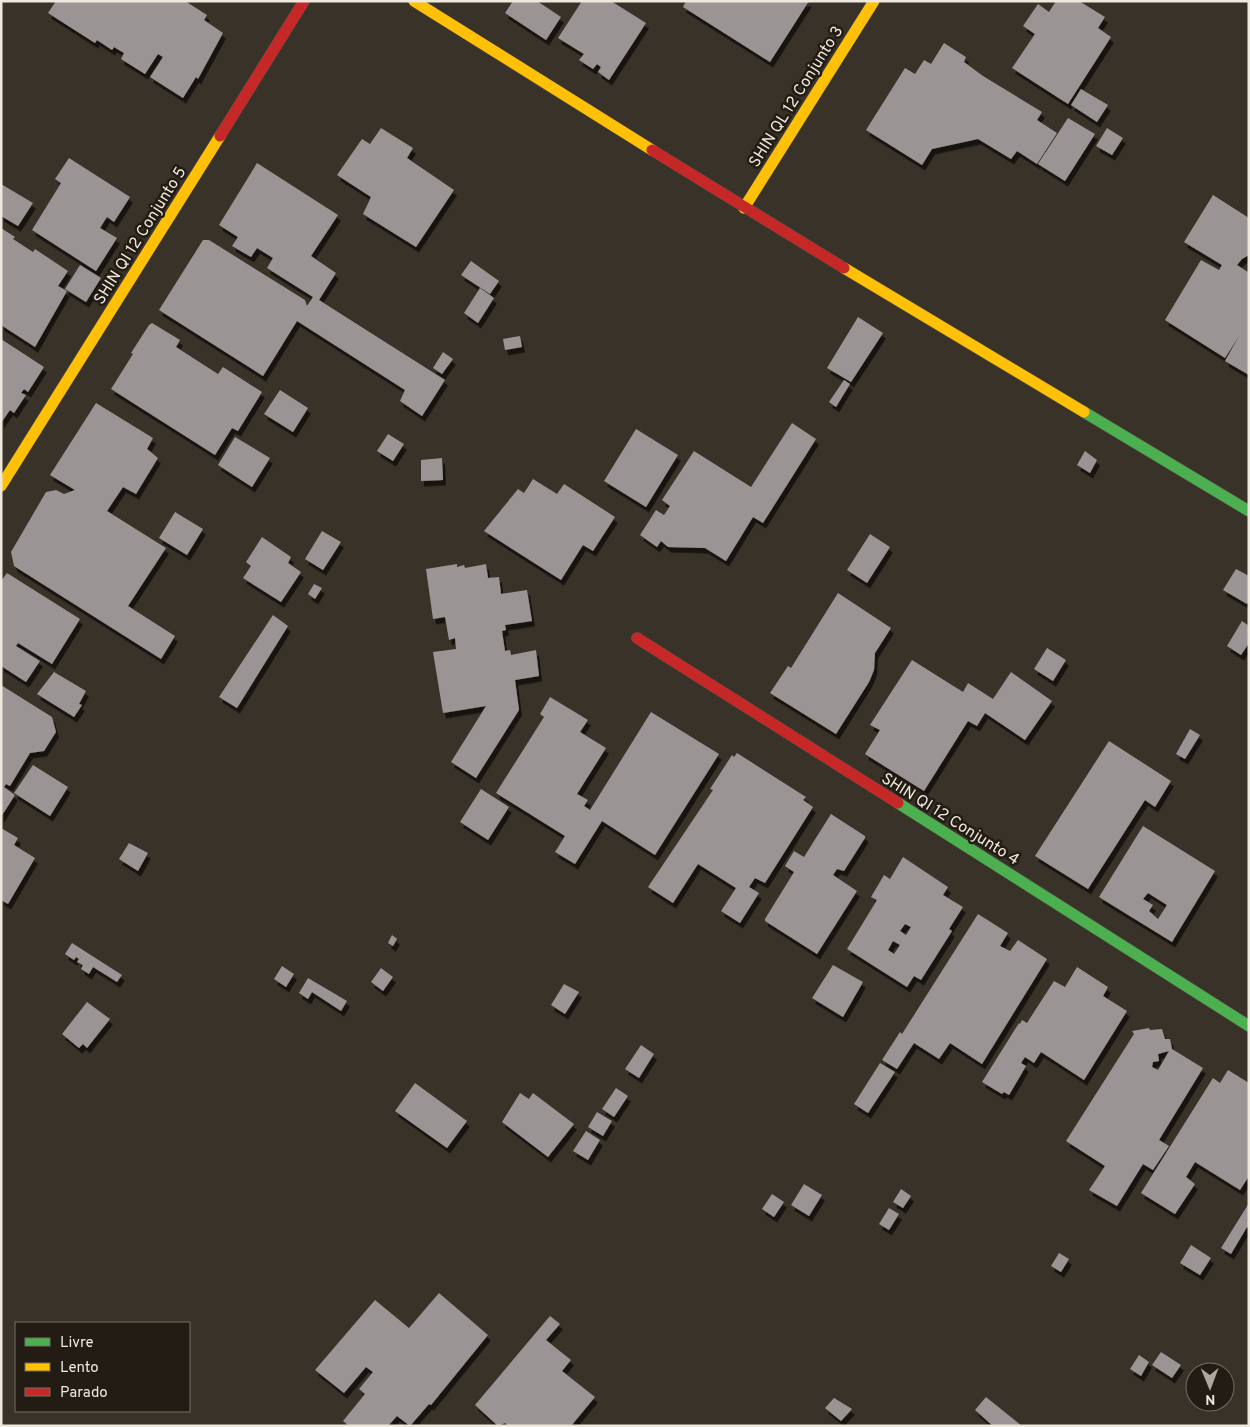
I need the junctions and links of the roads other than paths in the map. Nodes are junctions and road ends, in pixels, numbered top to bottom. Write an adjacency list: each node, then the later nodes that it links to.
1 (304, 1): 5 (street, SHIN QI 12 Conjunto 5)
2 (414, 1): 4 (street)
3 (874, 1): 4 (street, SHIN QL 12 Conjunto 3)
4 (744, 208): 6 (street)
5 (1, 486)
6 (1249, 511)
7 (637, 638): 8 (street, SHIN QI 12 Conjunto 4)
8 (1249, 1026)

